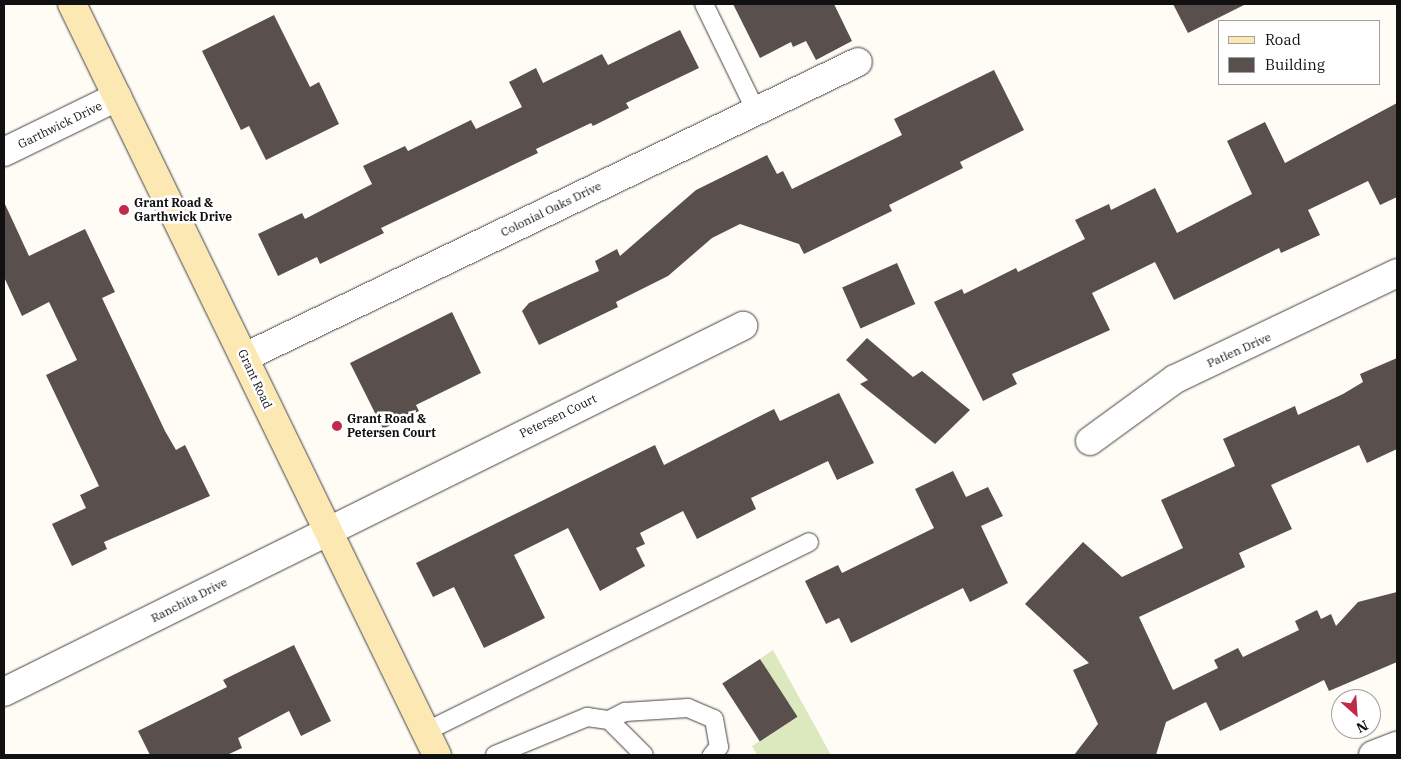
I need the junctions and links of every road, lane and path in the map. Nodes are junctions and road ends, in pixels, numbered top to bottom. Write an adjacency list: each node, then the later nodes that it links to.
1 (72, 4): 4 (main road, Grant Road)
2 (704, 4): 5 (lane)
3 (858, 62): 5 (street, Colonial Oaks Drive)
4 (117, 97): 6 (street, Garthwick Drive); 9 (main road, Grant Road)
5 (756, 111): 9 (street, Colonial Oaks Drive)
6 (4, 152)
7 (1397, 273): 10 (street, Patlen Drive)
8 (743, 326): 11 (street, Petersen Court)
9 (245, 356): 12 (main road, Grant Road)
10 (1090, 441)
11 (374, 506): 12 (street, Ranchita Drive)
12 (329, 530): 14 (street, Ranchita Drive); 16 (main road, Grant Road)
13 (809, 542): 16 (lane)
14 (4, 692)
15 (609, 720): 18 (lane); 19 (lane); 20 (lane)
16 (432, 743)
17 (1397, 746): 21 (street)
18 (495, 755)
19 (644, 755)
20 (712, 755)
21 (1373, 755)

